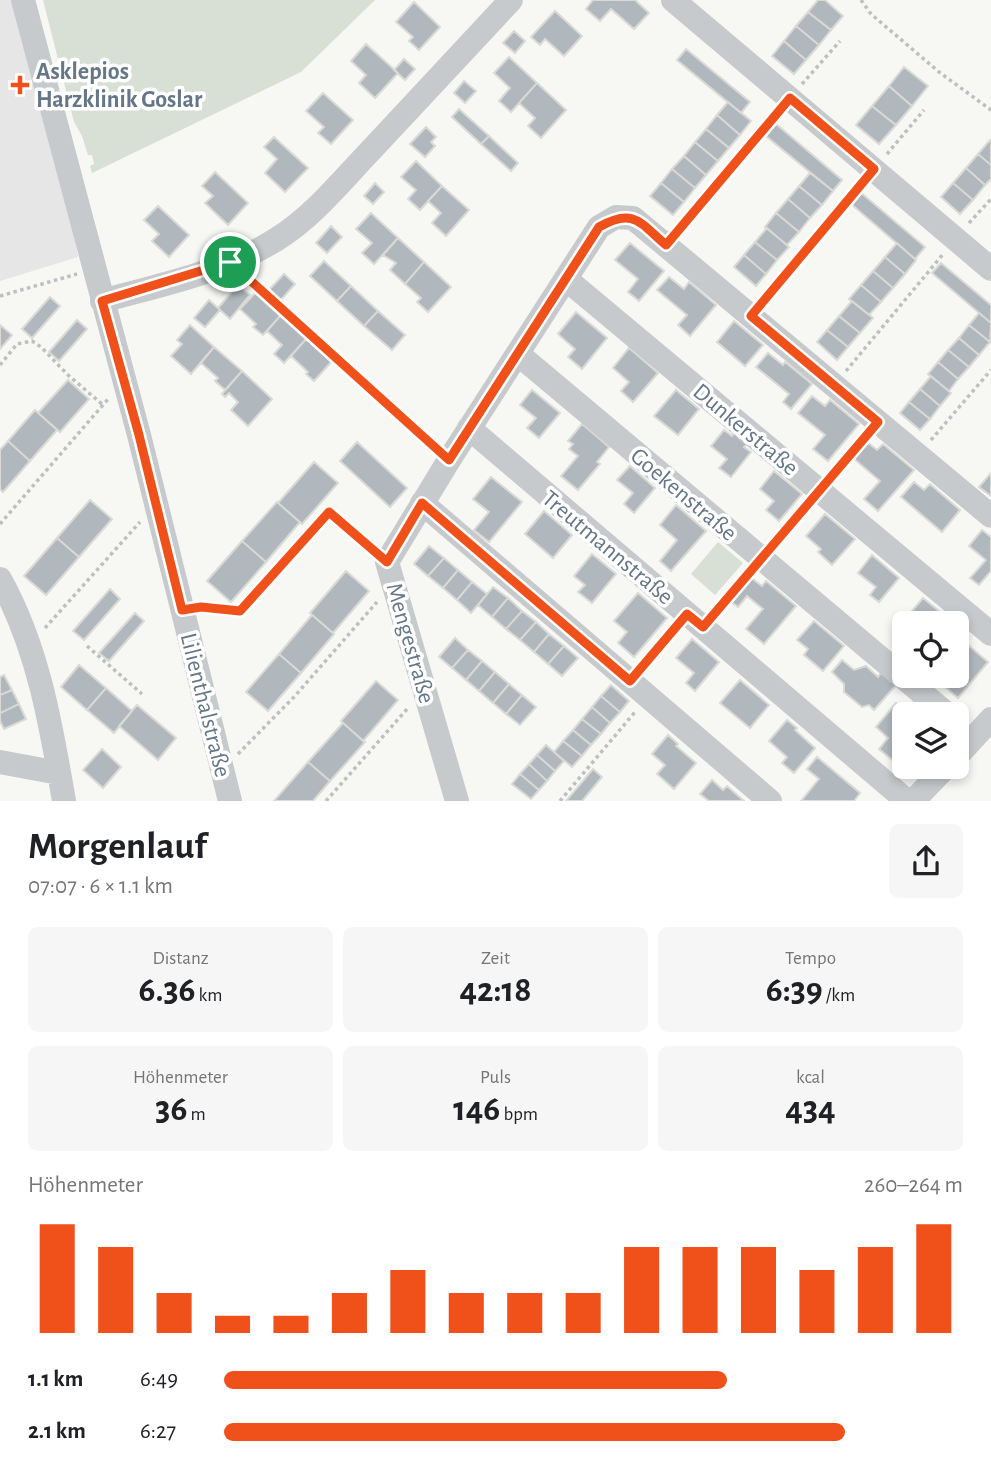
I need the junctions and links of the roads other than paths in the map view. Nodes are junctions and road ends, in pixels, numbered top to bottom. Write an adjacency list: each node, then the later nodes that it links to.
1 (23, 0): 6 (street, Lilienthalstraße)
2 (511, 0): 6 (street)
3 (673, 0): 4 (street)
4 (991, 269)
5 (566, 279): 7 (street, Mengestraße); 10 (street, Mengestraße); 12 (street, Dunkerstraße)
6 (102, 301): 18 (street, Lilienthalstraße)
7 (518, 354): 8 (street, Mengestraße); 13 (street, Goekenstraße)
8 (469, 428): 9 (street, Mengestraße); 21 (street, Treutmannstraße)
9 (422, 503): 19 (street, Mengestraße); 20 (street)
10 (991, 516)
11 (0, 579): 15 (street)
12 (991, 634)
13 (933, 702)
14 (0, 762): 15 (street)
15 (59, 773): 17 (street)
16 (934, 779): 22 (street)
17 (64, 801)
18 (230, 801)
19 (457, 801)
20 (770, 801)
21 (907, 801)
22 (913, 801)

